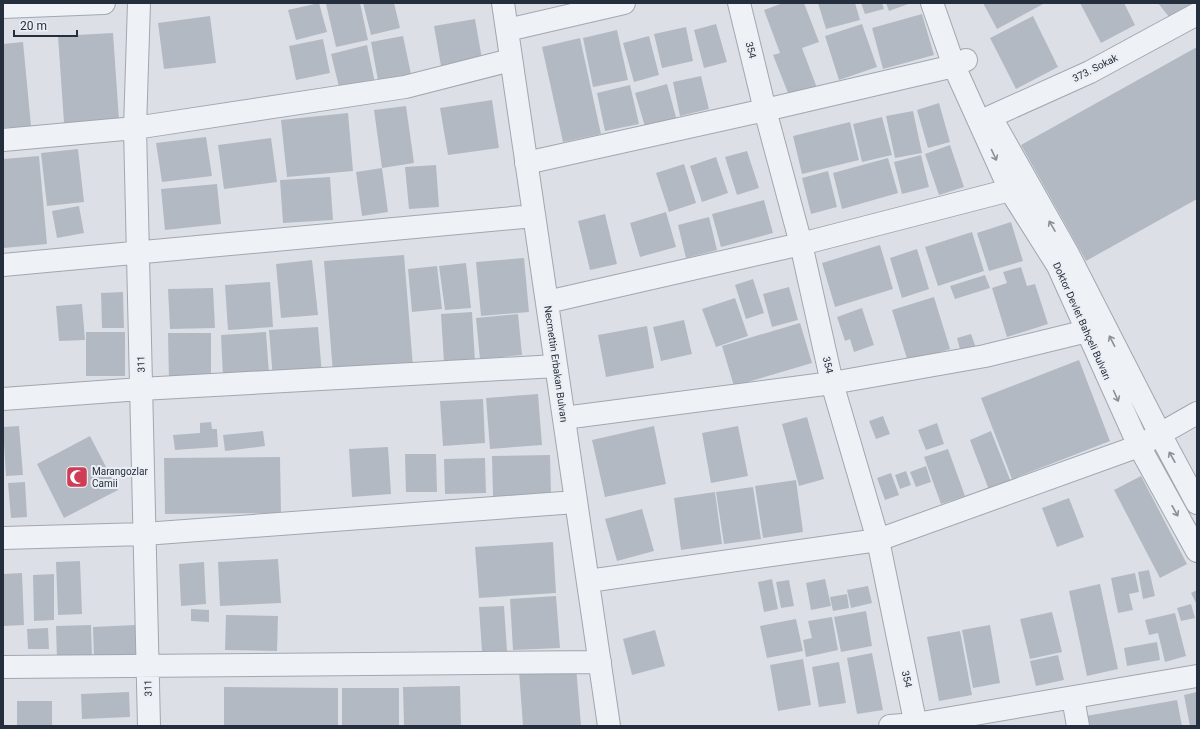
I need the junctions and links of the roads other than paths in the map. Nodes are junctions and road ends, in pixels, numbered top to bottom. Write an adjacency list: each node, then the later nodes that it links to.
1 (104, 3): 8 (street)
2 (139, 3): 15 (street, 311)
3 (503, 3): 10 (street, Necmettin Erbakan Bulvarı)
4 (624, 3): 10 (street)
5 (739, 3): 13 (street, 354)
6 (932, 3): 12 (street, Doktor Devlet Bahçeli Bulvarı)
7 (944, 3): 12 (street, Doktor Devlet Bahçeli Bulvarı)
8 (3, 7)
9 (1197, 14): 14 (street, 373. Sokak)
10 (507, 30): 11 (street, Necmettin Erbakan Bulvarı)
11 (512, 60): 15 (street); 17 (street, Necmettin Erbakan Bulvarı)
12 (960, 63): 13 (street); 14 (street, Doktor Devlet Bahçeli Bulvarı); 18 (street, Doktor Devlet Bahçeli Bulvarı, one-way to 18)
13 (765, 110): 17 (street); 20 (street, 354)
14 (990, 117): 31 (street, Doktor Devlet Bahçeli Bulvarı, one-way to 14)
15 (135, 128): 16 (street); 21 (street, 311)
16 (3, 140)
17 (526, 163): 19 (street, Necmettin Erbakan Bulvarı)
18 (1010, 190): 20 (street); 24 (street, Doktor Devlet Bahçeli Bulvarı)
19 (534, 216): 21 (street); 23 (street, Necmettin Erbakan Bulvarı)
20 (801, 244): 23 (street); 26 (street, 354)
21 (138, 253): 22 (street); 27 (street, 311)
22 (3, 265)
23 (547, 302): 25 (street, Necmettin Erbakan Bulvarı)
24 (1087, 331): 26 (street); 32 (street, Doktor Devlet Bahçeli Bulvarı, one-way to 32)
25 (556, 366): 27 (street); 30 (street, Necmettin Erbakan Bulvarı)
26 (832, 383): 30 (street); 37 (street, 354)
27 (141, 389): 28 (street); 35 (street, 311)
28 (3, 399)
29 (1197, 413): 31 (street)
30 (564, 418): 33 (street, Necmettin Erbakan Bulvarı)
31 (1160, 434): 32 (street); 34 (street, Doktor Devlet Bahçeli Bulvarı, one-way to 31)
32 (1139, 446): 37 (street); 38 (street, Doktor Devlet Bahçeli Bulvarı, one-way to 38)
33 (576, 502): 35 (street); 39 (street, Necmettin Erbakan Bulvarı)
34 (1197, 503)
35 (144, 534): 36 (street); 41 (street, 311)
36 (3, 538)
37 (878, 540): 39 (street); 45 (street, 354)
38 (1197, 551)
39 (588, 581): 40 (street, Necmettin Erbakan Bulvarı)
40 (600, 662): 41 (street); 47 (street, Necmettin Erbakan Bulvarı)
41 (147, 666): 42 (street); 46 (street, 311)
42 (3, 667)
43 (1197, 676): 44 (street)
44 (1073, 698): 45 (street); 49 (street)
45 (916, 725): 48 (street)
46 (149, 726)
47 (609, 726)
48 (890, 726)
49 (1078, 726)

